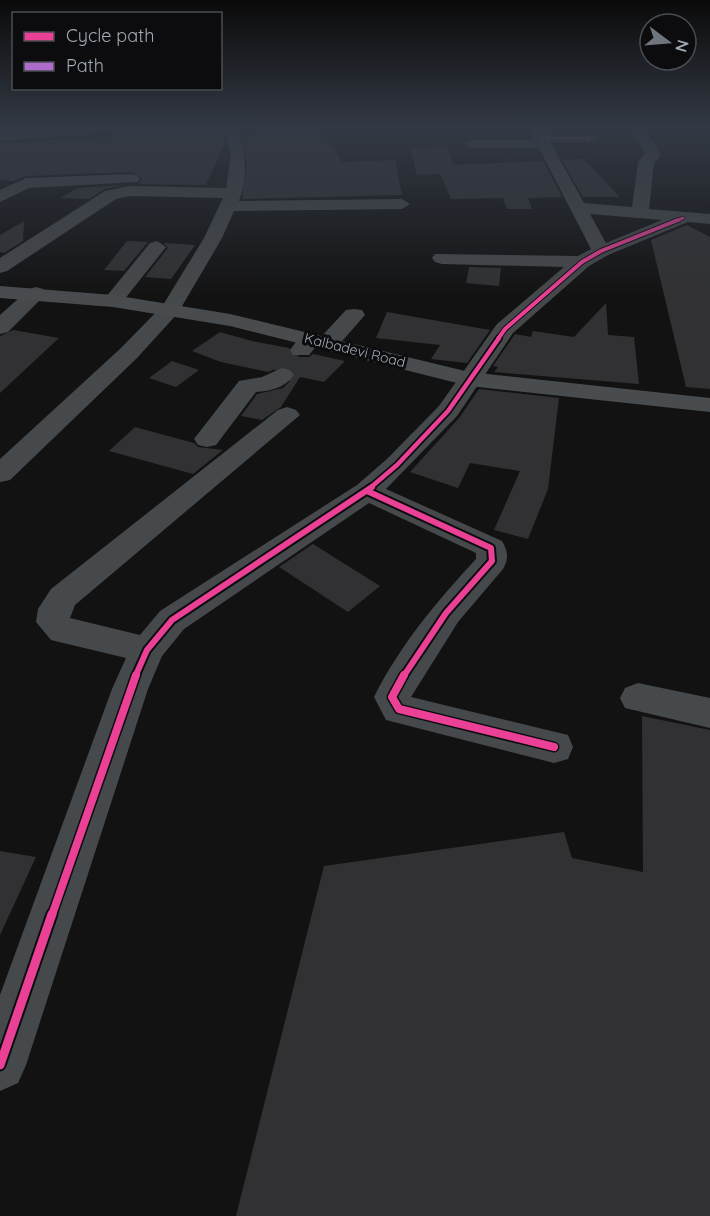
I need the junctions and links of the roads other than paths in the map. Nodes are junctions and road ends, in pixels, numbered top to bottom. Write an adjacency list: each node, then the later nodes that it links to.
1 (23, 185): 7 (street)
2 (66, 185): 6 (street)
3 (234, 185): 6 (street)
4 (566, 185): 9 (street)
5 (645, 185): 10 (street)
6 (233, 192): 8 (street); 17 (street); 21 (street)
7 (0, 197)
8 (402, 204)
9 (579, 208): 10 (street); 14 (street)
10 (640, 213): 11 (street)
11 (683, 218): 12 (street); 14 (street)
12 (710, 219)
13 (157, 247): 20 (street)
14 (601, 251): 16 (street)
15 (442, 258): 16 (street)
16 (582, 262): 26 (street)
17 (0, 267)
18 (0, 292): 19 (main road, Kalbadevi Road)
19 (36, 293): 20 (main road, Kalbadevi Road); 23 (street)
20 (112, 301): 21 (main road, Kalbadevi Road)
21 (171, 309): 24 (main road, Kalbadevi Road); 30 (street)
22 (354, 315): 24 (street)
23 (0, 327)
24 (313, 344): 26 (main road, Kalbadevi Road)
25 (282, 375): 29 (street)
26 (469, 379): 27 (main road, Kalbadevi Road); 31 (street)
27 (710, 405)
28 (287, 416): 32 (street)
29 (207, 439)
30 (0, 474)
31 (367, 491): 32 (street); 35 (street)
32 (147, 650): 36 (street)
33 (638, 698): 34 (street)
34 (710, 713)
35 (554, 747)
36 (0, 1065)

